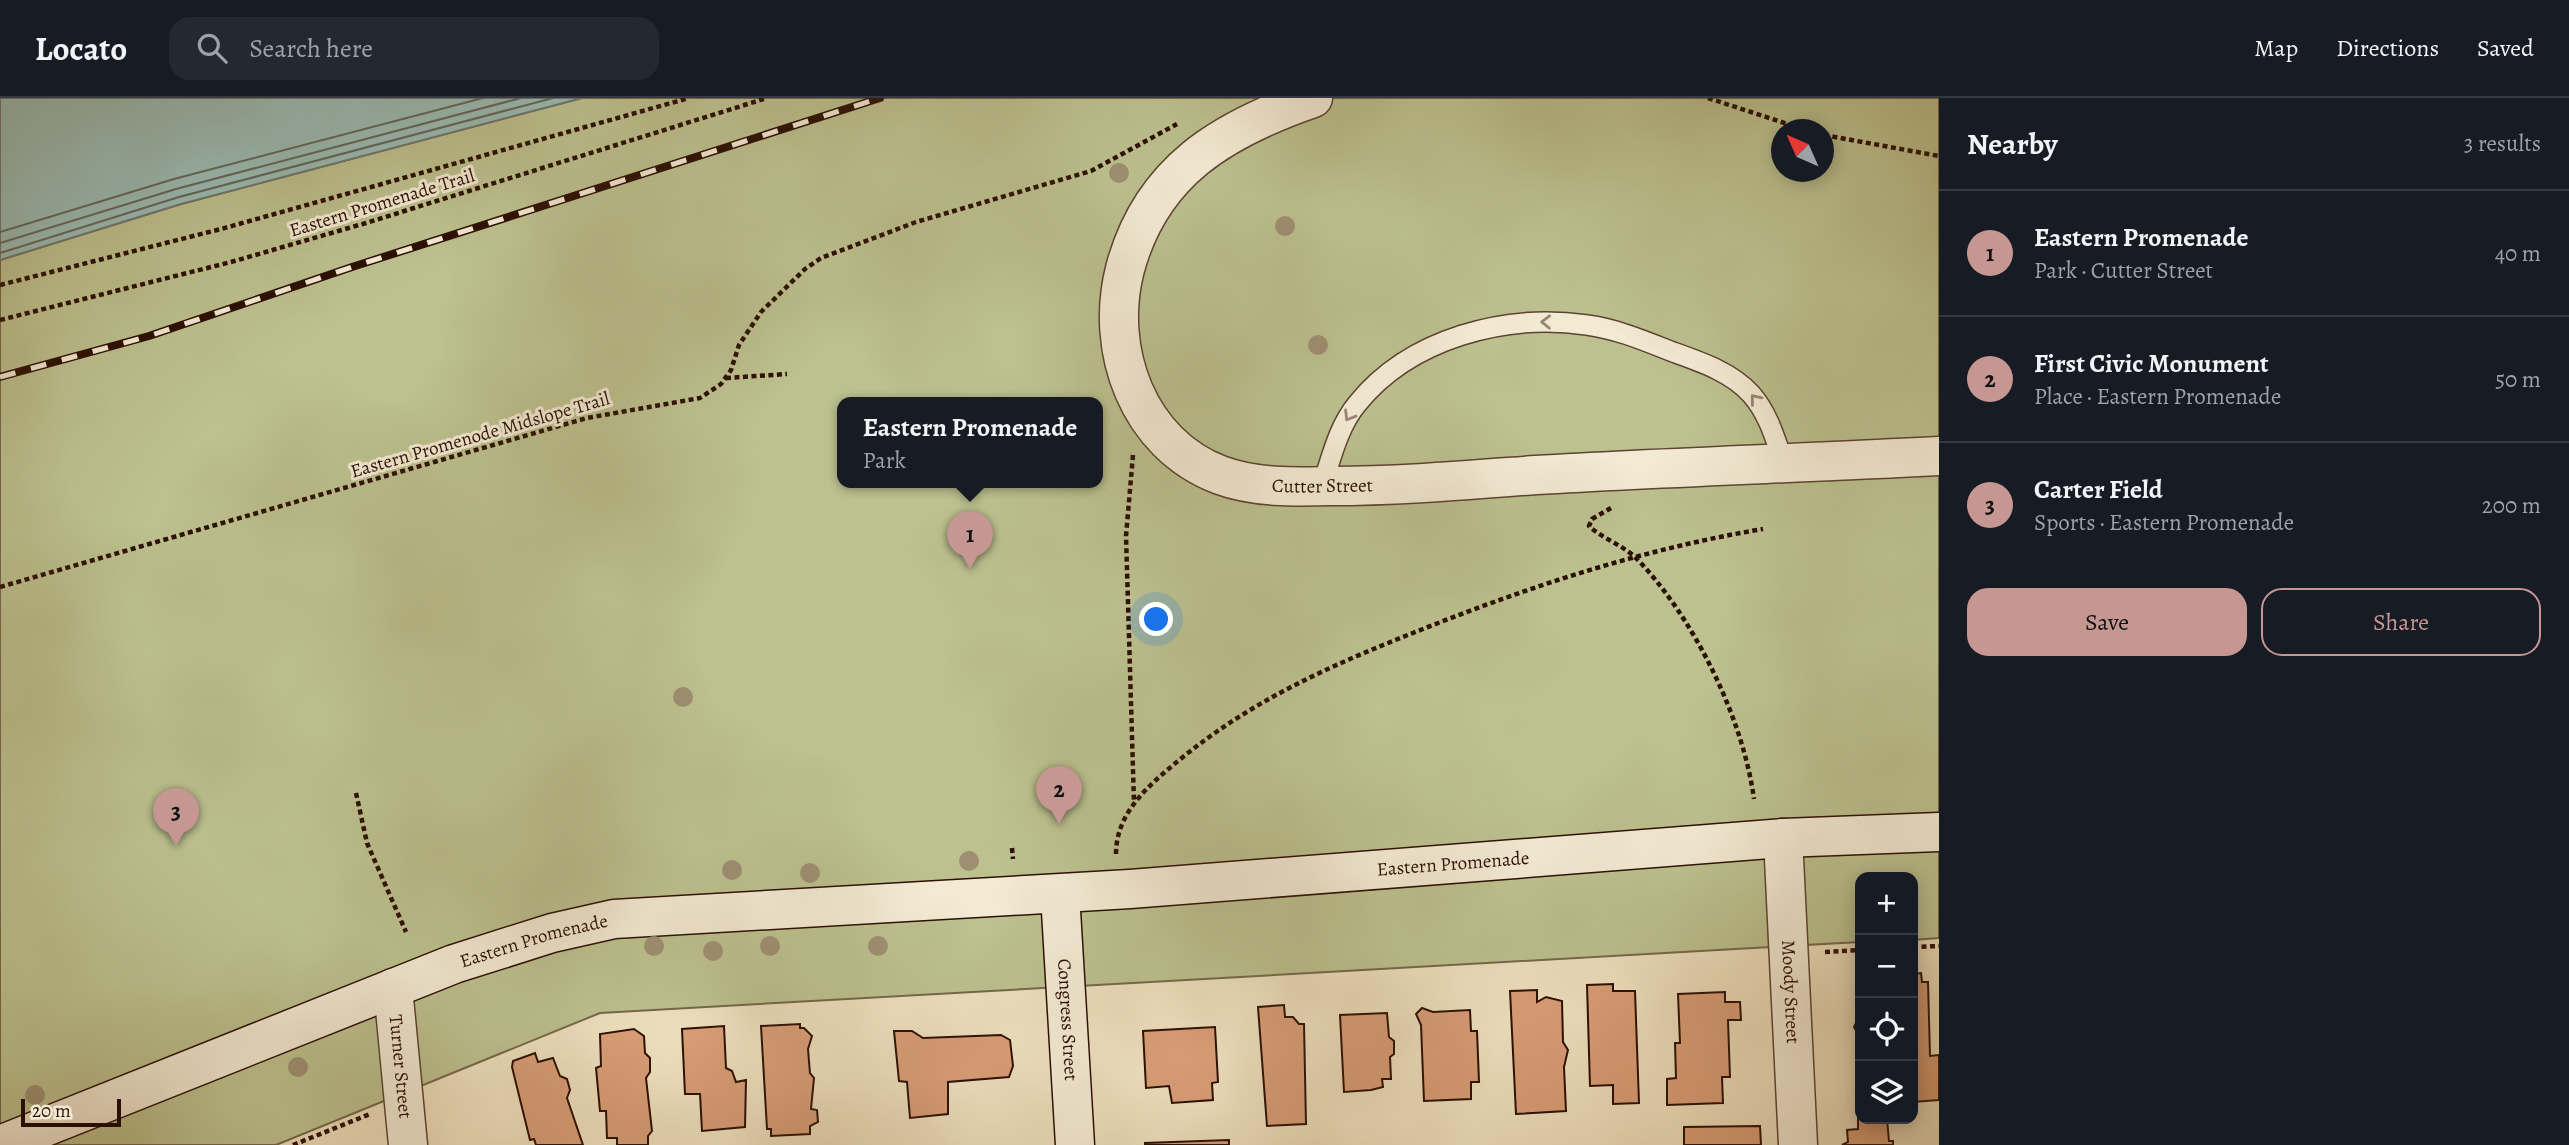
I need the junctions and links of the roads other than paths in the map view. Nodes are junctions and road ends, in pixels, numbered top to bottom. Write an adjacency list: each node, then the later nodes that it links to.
1 (1313, 98): 4 (street, Cutter Street)
2 (1939, 456): 3 (street, Cutter Street)
3 (1783, 461): 4 (street, Cutter Street); 4 (lane, one-way to 4)
4 (1322, 486)
5 (1939, 832): 6 (street, Eastern Promenade)
6 (1783, 838): 7 (street, Eastern Promenade); 12 (street, Moody Street)
7 (1060, 894): 8 (street, Eastern Promenade); 11 (street, Congress Street)
8 (393, 988): 9 (street, Eastern Promenade); 10 (street, Turner Street)
9 (0, 1145)
10 (408, 1145)
11 (1075, 1145)
12 (1798, 1145)

